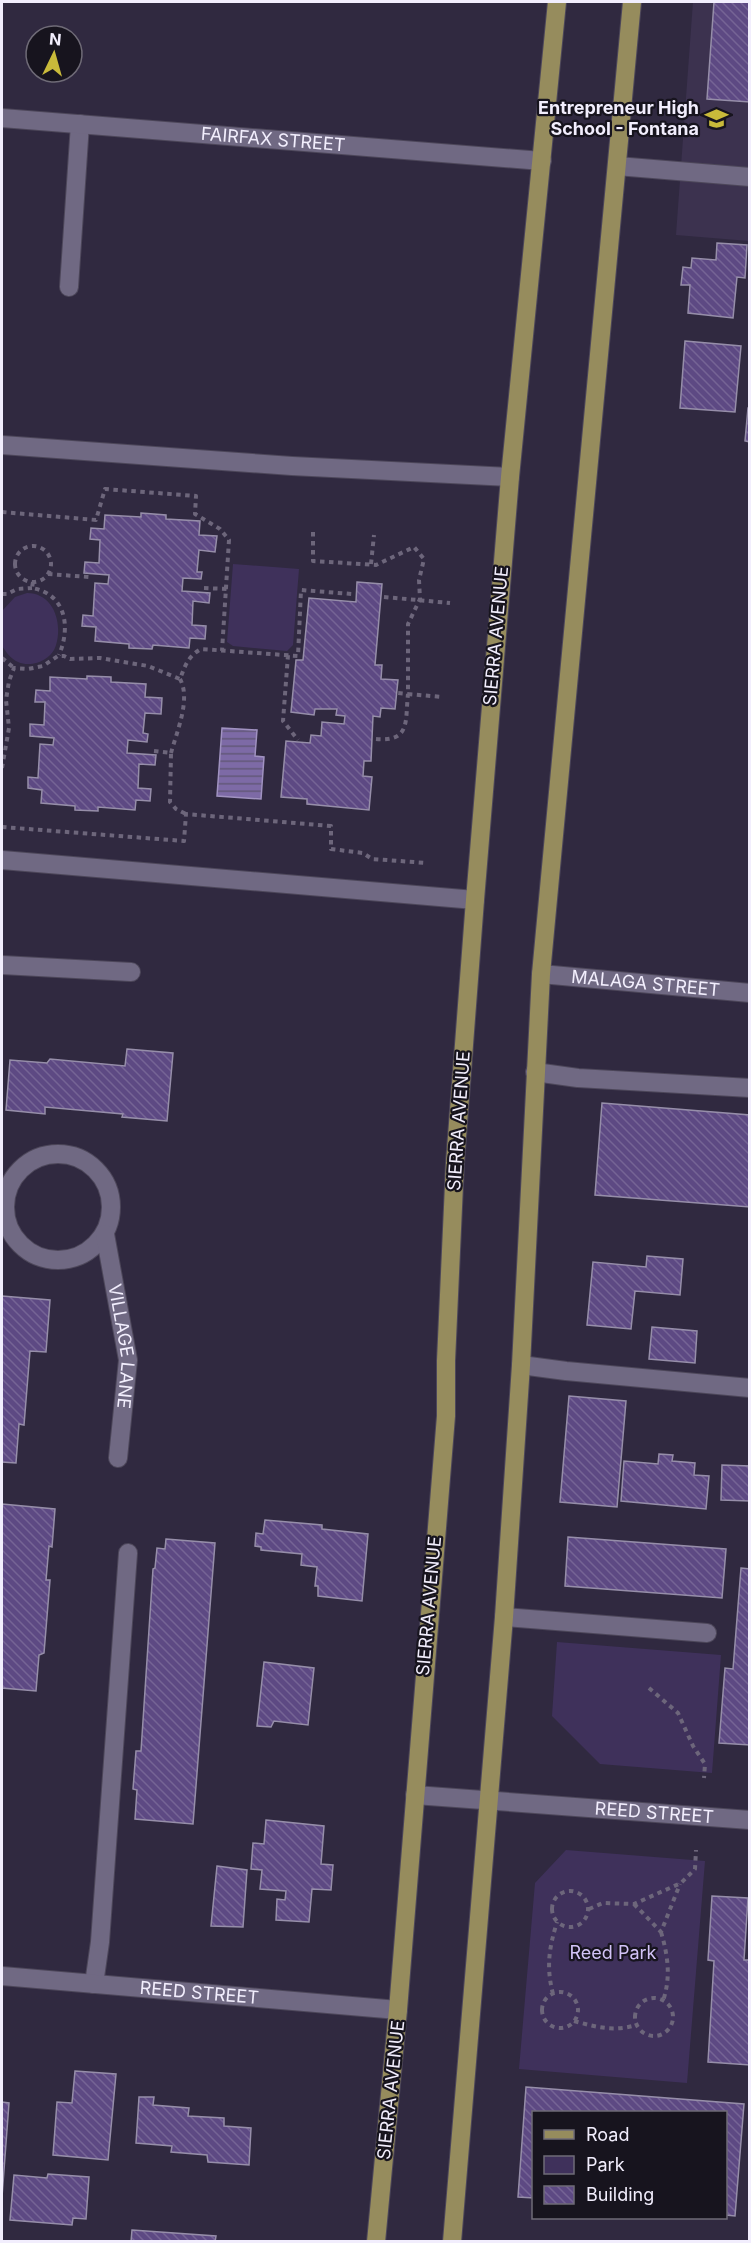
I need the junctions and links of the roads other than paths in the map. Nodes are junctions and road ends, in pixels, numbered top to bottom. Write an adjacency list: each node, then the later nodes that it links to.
1 (557, 2): 5 (main road, SIERRA AVENUE)
2 (632, 2): 6 (main road)
3 (2, 118): 4 (street, FAIRFAX STREET)
4 (80, 124): 5 (street, FAIRFAX STREET); 8 (street)
5 (542, 161): 10 (main road, SIERRA AVENUE)
6 (617, 166): 7 (street); 15 (main road)
7 (750, 177)
8 (69, 287)
9 (2, 445): 10 (street)
10 (510, 477): 12 (main road, SIERRA AVENUE)
11 (2, 860): 12 (street)
12 (475, 900): 27 (main road, SIERRA AVENUE)
13 (2, 965): 14 (street)
14 (130, 972)
15 (541, 974): 16 (street, MALAGA STREET); 17 (main road)
16 (750, 993)
17 (535, 1072): 18 (street); 21 (main road)
18 (750, 1088)
19 (3, 1216): 20 (street); 20 (street)
20 (105, 1234): 23 (street, VILLAGE LANE)
21 (521, 1365): 22 (street); 25 (main road)
22 (750, 1388)
23 (118, 1458)
24 (128, 1553): 31 (street)
25 (504, 1617): 26 (street); 28 (main road)
26 (707, 1633)
27 (415, 1795): 28 (street, REED STREET); 32 (main road, SIERRA AVENUE)
28 (488, 1800): 29 (street, REED STREET); 34 (main road)
29 (750, 1820)
30 (2, 1976): 31 (street, REED STREET)
31 (94, 1984): 32 (street, REED STREET)
32 (398, 2010): 33 (main road, SIERRA AVENUE)
33 (376, 2241)
34 (452, 2241)

